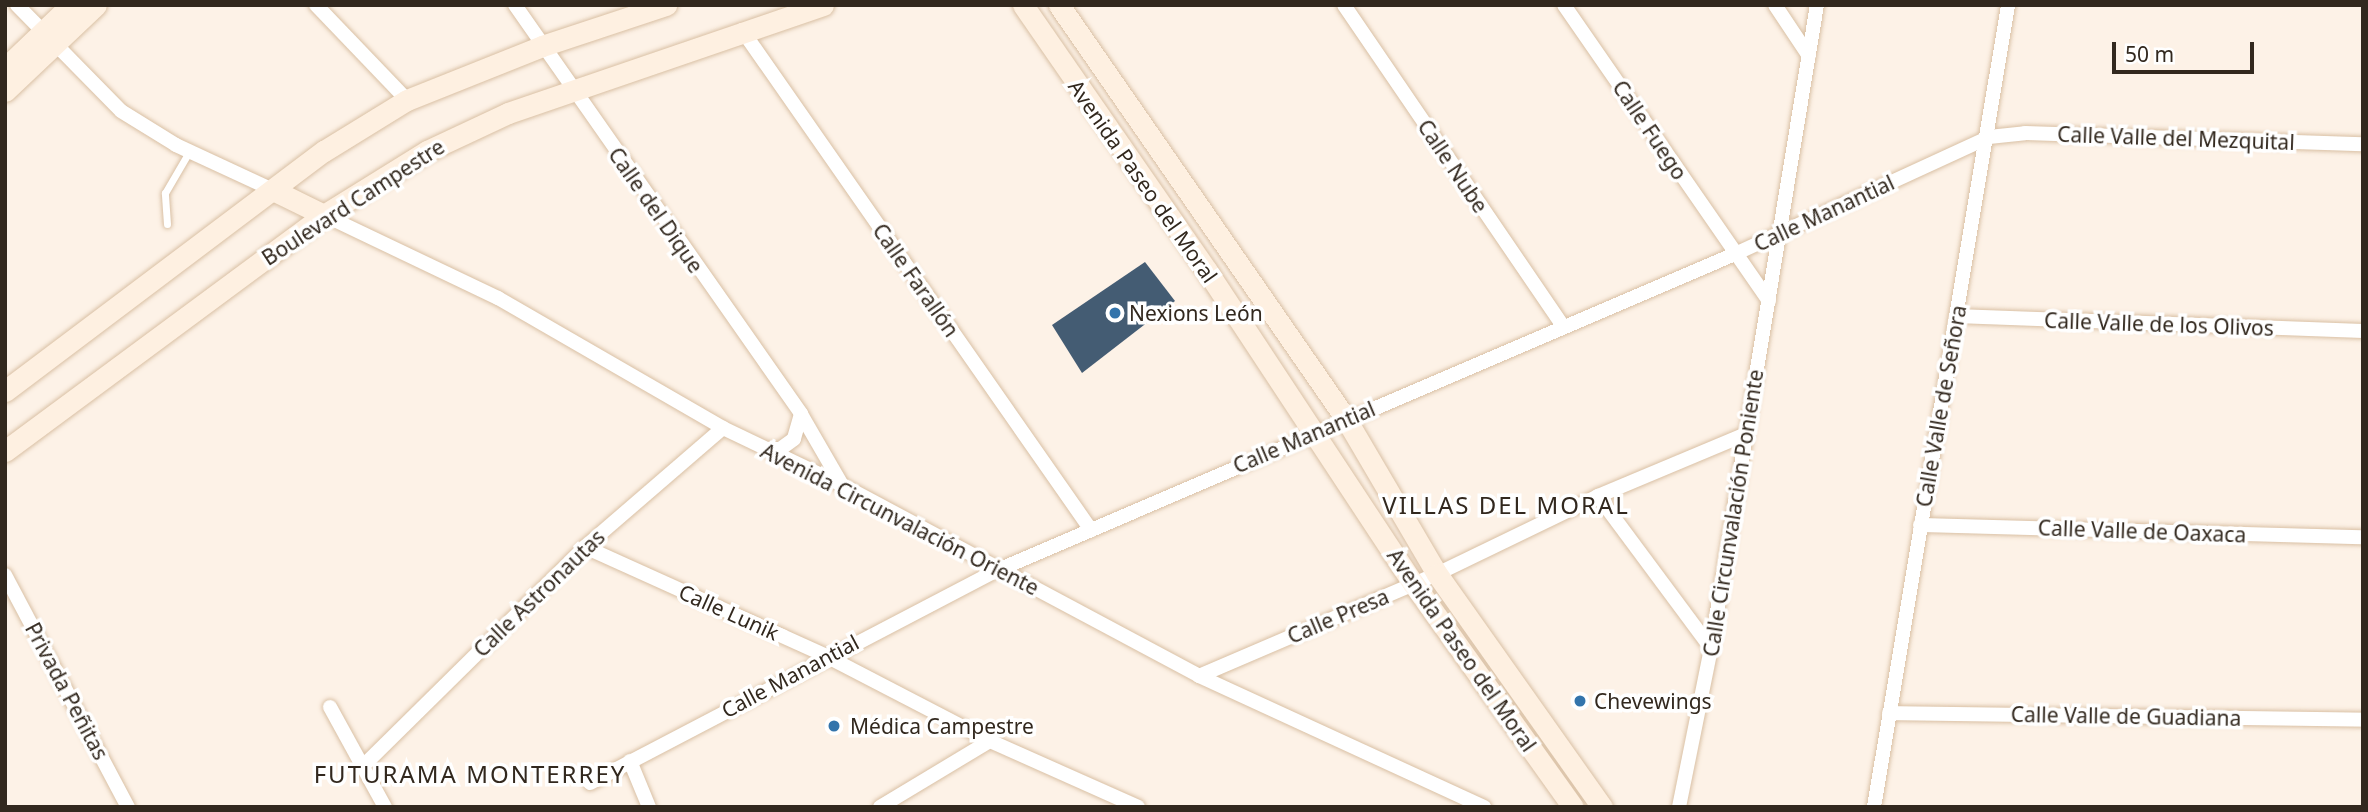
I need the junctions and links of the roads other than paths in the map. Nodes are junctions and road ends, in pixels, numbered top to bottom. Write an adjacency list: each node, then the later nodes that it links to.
1 (17, 5): 16 (street)
2 (71, 5): 16 (street)
3 (96, 5): 16 (street)
4 (316, 5): 22 (street)
5 (515, 5): 17 (street, Calle del Dique)
6 (666, 5): 17 (street)
7 (822, 5): 15 (street, Boulevard Campestre)
8 (1023, 5): 39 (street, Avenida Paseo del Moral)
9 (1059, 5): 37 (street, Avenida Paseo del Moral)
10 (1344, 5): 33 (street, Calle Nube)
11 (1564, 5): 30 (street, Calle Fuego)
12 (1774, 5): 18 (street)
13 (1817, 5): 18 (street, Calle Circunvalación Poniente)
14 (2008, 5): 23 (street, Calle Valle de Señora)
15 (742, 30): 20 (street, Boulevard Campestre); 46 (street, Calle Farallón)
16 (50, 38): 19 (street); 21 (street); 25 (street)
17 (542, 46): 20 (street, Calle del Dique); 22 (street)
18 (1810, 56): 29 (street, Calle Circunvalación Poniente)
19 (5, 68)
20 (571, 90): 27 (street, Boulevard Campestre); 36 (street, Calle del Dique)
21 (5, 91)
22 (407, 100): 26 (street)
23 (1989, 137): 24 (street, Calle Valle del Mezquital); 29 (street, Calle Manantial); 32 (street, Calle Valle de Señora)
24 (2363, 144)
25 (189, 152): 26 (street); 28 (lane)
26 (273, 190): 27 (street); 35 (street)
27 (324, 215): 38 (street, Avenida Circunvalación Oriente); 42 (street, Boulevard Campestre)
28 (167, 223)
29 (1781, 232): 30 (street, Calle Manantial); 31 (street, Calle Circunvalación Poniente)
30 (1735, 254): 31 (street); 33 (street, Calle Manantial)
31 (1769, 301): 40 (street, Calle Circunvalación Poniente)
32 (1956, 316): 34 (street, Calle Valle de los Olivos); 45 (street, Calle Valle de Señora)
33 (1563, 326): 37 (street, Calle Manantial)
34 (2363, 331)
35 (5, 391)
36 (801, 414): 41 (street); 43 (street, Calle del Dique)
37 (1346, 419): 39 (street, Calle Manantial); 50 (street, Avenida Paseo del Moral)
38 (723, 428): 41 (street, Avenida Circunvalación Oriente); 48 (street, Calle Astronautas)
39 (1316, 435): 46 (street, Calle Manantial); 52 (street, Avenida Paseo del Moral)
40 (1744, 435): 44 (street, Calle Presa); 53 (street, Calle Circunvalación Poniente)
41 (765, 449): 43 (street, Avenida Circunvalación Oriente)
42 (5, 451)
43 (842, 485): 49 (street, Avenida Circunvalación Oriente)
44 (1598, 496): 50 (street, Calle Presa); 53 (street)
45 (1920, 524): 47 (street, Calle Valle de Oaxaca); 57 (street, Calle Valle de Señora)
46 (1091, 530): 49 (street, Calle Manantial)
47 (2363, 537)
48 (585, 547): 54 (street, Calle Lunik); 61 (street, Calle Astronautas)
49 (998, 570): 54 (street, Calle Manantial); 55 (street, Avenida Circunvalación Oriente)
50 (1437, 574): 52 (street, Calle Presa); 70 (street, Avenida Paseo del Moral)
51 (5, 575): 63 (street, Privada Peñitas)
52 (1413, 583): 55 (street, Calle Presa); 69 (street, Avenida Paseo del Moral)
53 (1711, 648): 71 (street, Calle Circunvalación Poniente)
54 (826, 656): 59 (street, Calle Lunik); 60 (street, Calle Manantial)
55 (1199, 676): 68 (street, Avenida Circunvalación Oriente)
56 (330, 707): 61 (street)
57 (1889, 713): 58 (street, Calle Valle de Guadiana); 72 (street, Calle Valle de Señora)
58 (2363, 720)
59 (990, 741): 66 (street); 67 (street, Calle Lunik)
60 (630, 761): 62 (street, Calle Manantial); 65 (street)
61 (363, 766): 64 (street)
62 (590, 783)
63 (128, 807)
64 (385, 807)
65 (649, 807)
66 (880, 807)
67 (1138, 807)
68 (1484, 807)
69 (1573, 807)
70 (1602, 807)
71 (1679, 807)
72 (1874, 807)

